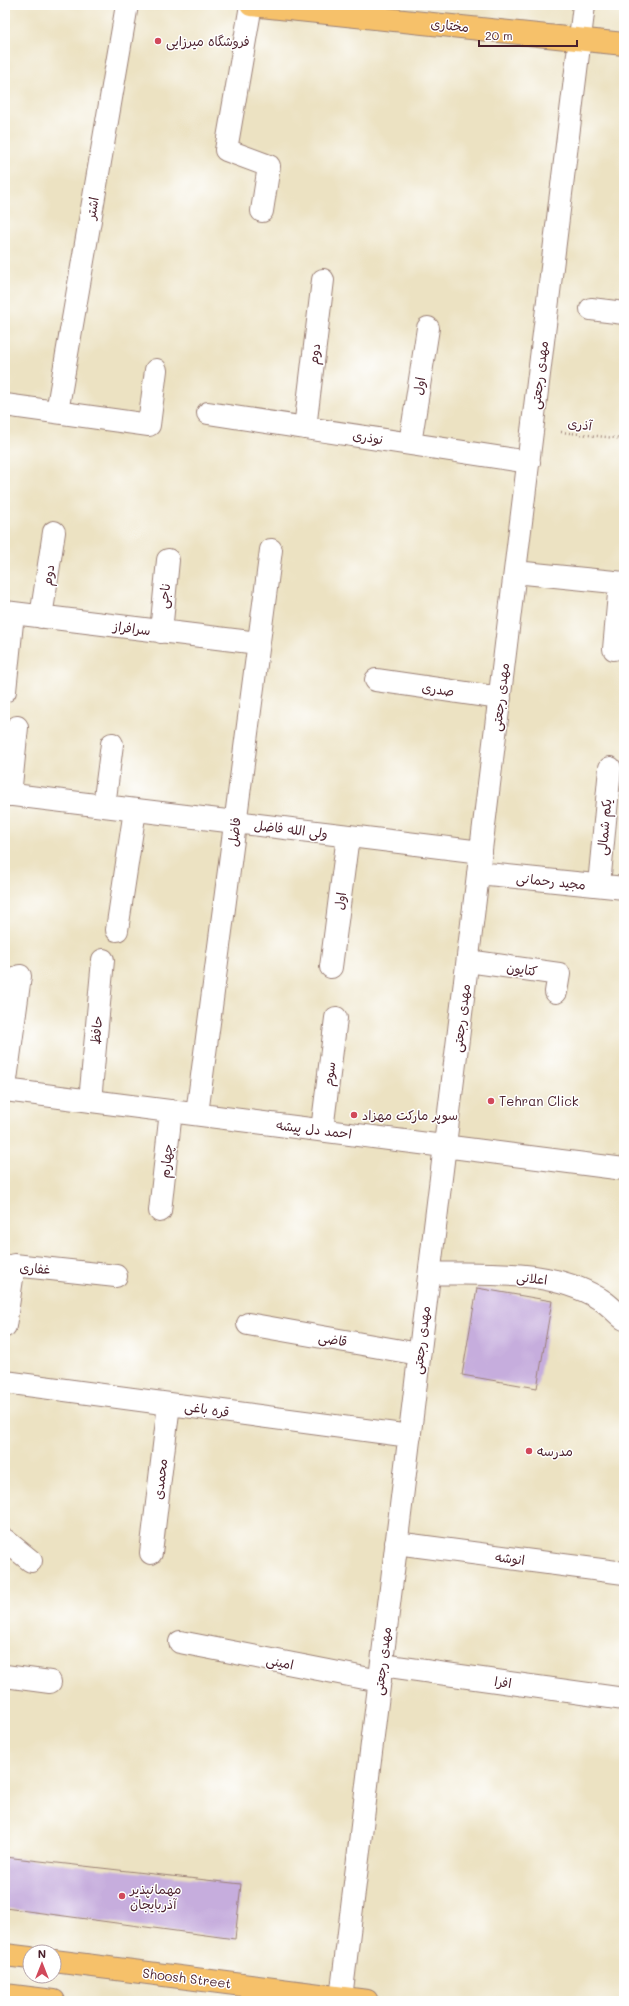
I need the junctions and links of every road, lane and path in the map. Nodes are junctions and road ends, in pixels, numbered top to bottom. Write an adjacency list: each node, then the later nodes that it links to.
1 (127, 5): 14 (street, اشتر)
2 (251, 5): 4 (main road, مختاری); 7 (street)
3 (584, 5): 5 (street, مهدی رجعتی)
4 (376, 11): 5 (main road, مختاری)
5 (580, 39): 6 (main road, مختاری); 17 (street, مهدی رجعتی)
6 (624, 44)
7 (262, 211)
8 (323, 280): 16 (street, دوم)
9 (591, 309): 10 (street)
10 (624, 313)
11 (428, 328): 19 (street, اول)
12 (156, 370): 14 (street)
13 (5, 405): 14 (street)
14 (57, 412)
15 (208, 413): 16 (street, نوذری)
16 (305, 428): 19 (street, نوذری)
17 (533, 429): 18 (path, آذری); 20 (street, مهدی رجعتی)
18 (624, 439)
19 (410, 444): 20 (street, نوذری)
20 (528, 462): 24 (street, مهدی رجعتی)
21 (54, 532): 27 (street, دوم)
22 (271, 550): 29 (street, فاضل)
23 (168, 560): 28 (street, ناجی)
24 (515, 572): 25 (street); 33 (street, مهدی رجعتی)
25 (622, 583): 30 (street)
26 (9, 613): 27 (street, سرافراز); 32 (street)
27 (41, 617): 28 (street, سرافراز)
28 (161, 632): 29 (street, سرافراز)
29 (258, 643): 40 (street, فاضل)
30 (614, 649)
31 (376, 680): 33 (street, صدری)
32 (5, 691)
33 (500, 698): 42 (street, مهدی رجعتی)
34 (18, 727): 37 (street)
35 (112, 744): 38 (street)
36 (610, 768): 44 (street, یکم شمالی)
37 (8, 794): 38 (street, ولی الله فاضل)
38 (104, 806): 39 (street, ولی الله فاضل)
39 (135, 810): 40 (street, ولی الله فاضل); 46 (street)
40 (235, 822): 41 (street, ولی الله فاضل); 56 (street, فاضل)
41 (348, 836): 42 (street, ولی الله فاضل); 49 (street, اول)
42 (481, 852): 43 (street, مهدی رجعتی)
43 (478, 874): 44 (street, مجید رحمانی); 48 (street, مهدی رجعتی)
44 (599, 885): 45 (street, مجید رحمانی)
45 (624, 888)
46 (117, 930)
47 (103, 960): 54 (street, حافظ)
48 (468, 962): 51 (street, کتایون); 58 (street, مهدی رجعتی)
49 (331, 967)
50 (20, 976): 53 (street)
51 (556, 992)
52 (336, 1018): 57 (street, سوم)
53 (5, 1088): 54 (street, احمد دل پیشه)
54 (90, 1100): 55 (street, احمد دل پیشه)
55 (171, 1111): 56 (street, احمد دل پیشه); 60 (street, چهارم)
56 (197, 1114): 57 (street, احمد دل پیشه)
57 (322, 1130): 58 (street, احمد دل پیشه)
58 (445, 1146): 59 (street, احمد دل پیشه); 61 (street, مهدی رجعتی)
59 (624, 1169)
60 (160, 1211)
61 (430, 1273): 63 (street, اعلانی); 66 (street, مهدی رجعتی)
62 (116, 1276): 65 (street, غفاری)
63 (624, 1319)
64 (248, 1324): 66 (street, قاضی)
65 (5, 1326)
66 (420, 1354): 69 (street, مهدی رجعتی)
67 (5, 1382): 68 (street, قره باغی)
68 (169, 1404): 69 (street, قره باغی); 72 (street, محمدی)
69 (410, 1436): 71 (street, مهدی رجعتی)
70 (5, 1540): 73 (street)
71 (396, 1543): 74 (street, انوشه); 76 (street, مهدی رجعتی)
72 (151, 1554)
73 (31, 1561)
74 (624, 1573)
75 (180, 1642): 76 (street, امینی)
76 (381, 1673): 79 (street, افرا); 84 (street, مهدی رجعتی)
77 (5, 1676): 78 (street)
78 (50, 1682)
79 (624, 1699)
80 (5, 1955): 81 (main road)
81 (22, 1957)
82 (62, 1962): 84 (main road, Shoosh Street)
83 (5, 1995): 85 (main road)
84 (341, 1998): 86 (main road, Shoosh Street)
85 (54, 2001)
86 (367, 2001)

